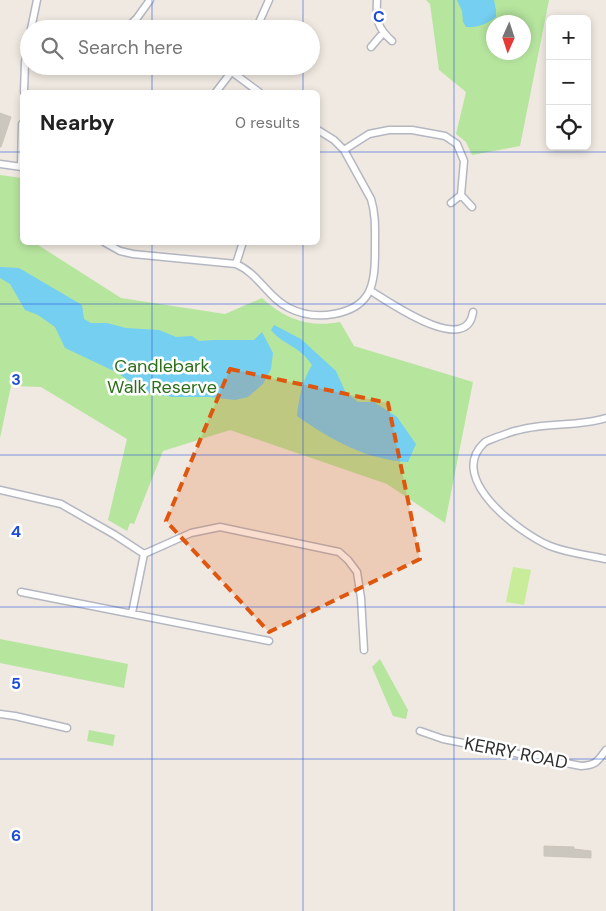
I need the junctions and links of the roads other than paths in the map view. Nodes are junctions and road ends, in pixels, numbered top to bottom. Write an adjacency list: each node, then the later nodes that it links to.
1 (37, 0): 5 (street)
2 (150, 0): 6 (street)
3 (269, 0): 7 (street)
4 (377, 0): 8 (street)
5 (35, 20)
6 (135, 20)
7 (260, 20)
8 (383, 33): 9 (street); 10 (street)
9 (392, 41)
10 (371, 47)
11 (25, 75): 14 (street)
12 (229, 75): 15 (street)
13 (241, 75): 16 (street)
14 (24, 90)
15 (218, 90)
16 (257, 90)
17 (320, 131): 18 (street)
18 (344, 150): 21 (street); 27 (street)
19 (0, 164): 20 (street)
20 (20, 167)
21 (461, 195): 22 (street); 23 (street)
22 (451, 203)
23 (472, 207)
24 (109, 245): 26 (street)
25 (242, 245): 26 (street)
26 (236, 264): 27 (street)
27 (371, 291): 28 (street)
28 (473, 312)
29 (606, 418): 32 (street)
30 (0, 490): 31 (street)
31 (144, 554): 34 (street); 36 (street)
32 (606, 559)
33 (21, 592): 34 (street)
34 (132, 613): 35 (street)
35 (269, 641)
36 (364, 650)
37 (0, 714): 38 (street)
38 (67, 728)
39 (420, 731): 40 (street, KERRY ROAD)
40 (606, 750)

